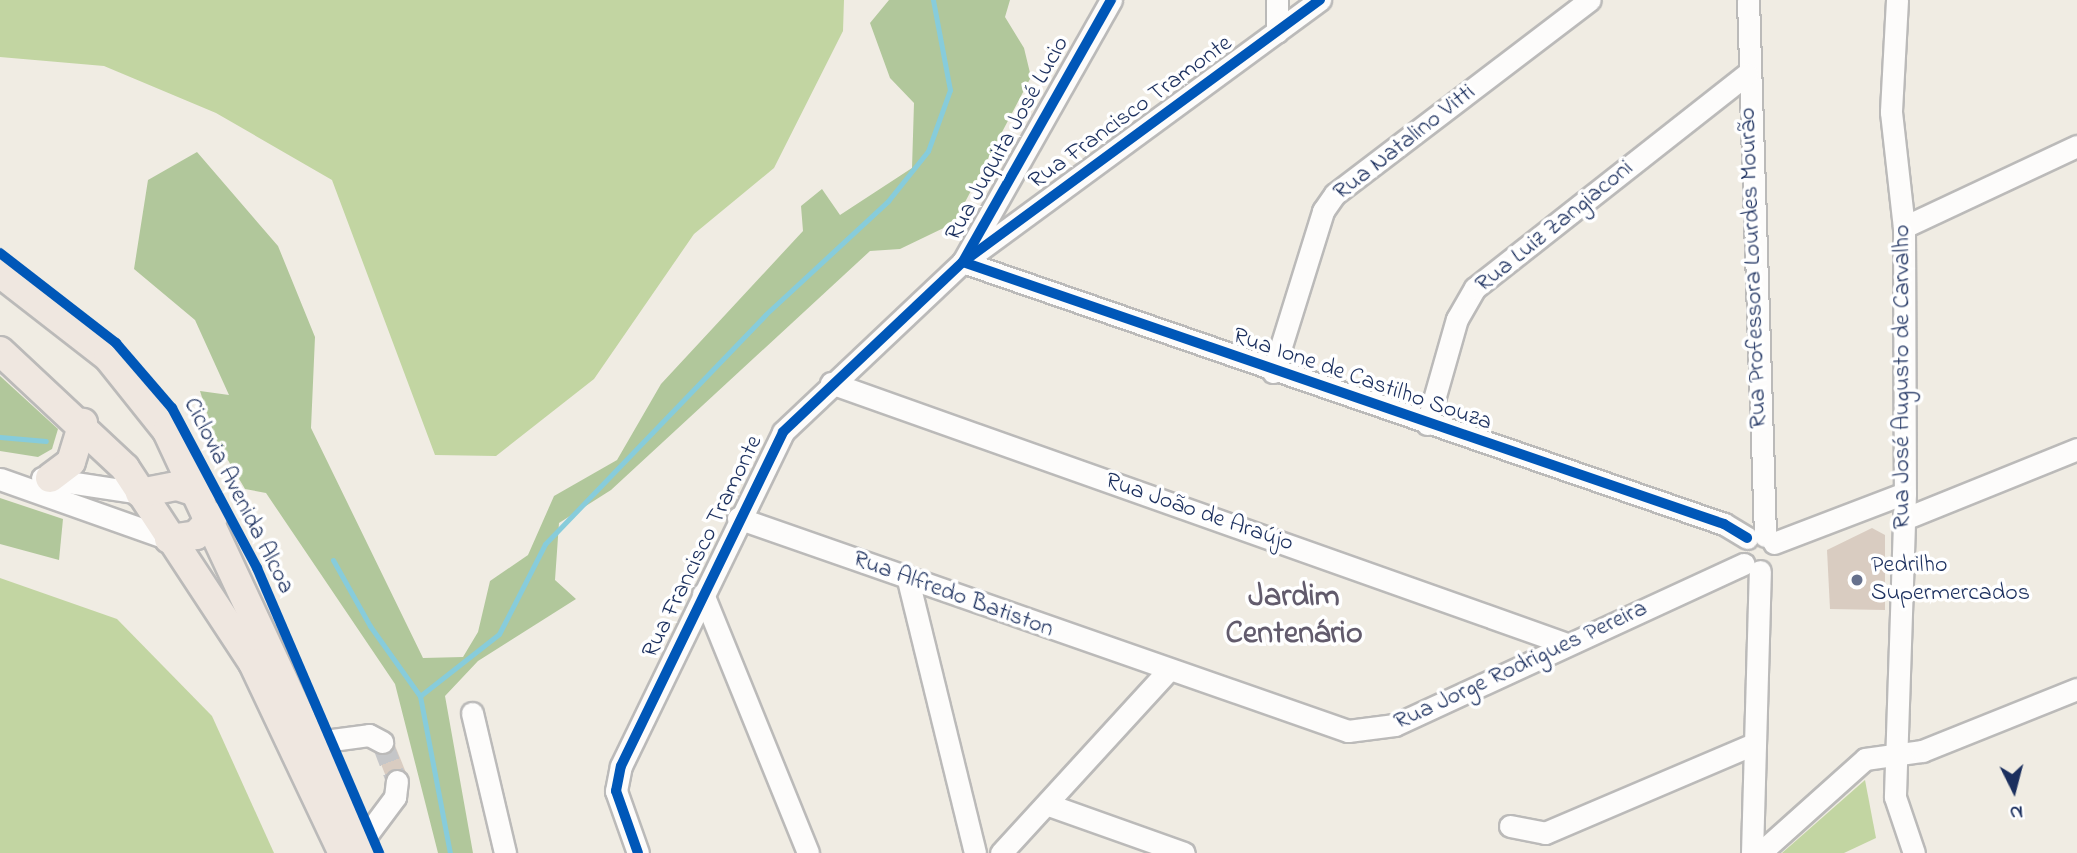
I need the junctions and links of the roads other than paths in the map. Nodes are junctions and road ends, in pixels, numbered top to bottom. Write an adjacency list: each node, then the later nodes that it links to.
1 (1111, 0): 11 (street, Rua Juquita José Lucio)
2 (1277, 0): 7 (street)
3 (1320, 0): 7 (street, Rua Francisco Tramonte)
4 (1590, 0): 14 (street, Rua Natalino Vitti)
5 (1748, 0): 8 (street, Rua Professora Lourdes Mourão)
6 (1898, 0): 10 (street, Rua José Augusto de Carvalho)
7 (1277, 32): 11 (street, Rua Francisco Tramonte)
8 (1747, 74): 17 (street, Rua Luiz Zangiaconi); 26 (street, Rua Professora Lourdes Mourão)
9 (2077, 146): 10 (street)
10 (1903, 227): 22 (street, Rua José Augusto de Carvalho)
11 (963, 262): 14 (street, Rua Ione de Castilho Souza); 15 (street, Rua Francisco Tramonte)
12 (0, 273): 23 (main road)
13 (0, 351): 16 (main road)
14 (1273, 372): 17 (street, Rua Ione de Castilho Souza)
15 (831, 383): 24 (street, Rua Francisco Tramonte); 31 (street, Rua João de Araújo)
16 (83, 423): 20 (main road); 21 (main road)
17 (1427, 424): 26 (street, Rua Ione de Castilho Souza)
18 (2077, 449): 25 (street)
19 (0, 477): 20 (street); 27 (street)
20 (50, 478): 21 (street)
21 (140, 493): 23 (main road); 27 (main road)
22 (1905, 493): 25 (street, Rua José Augusto de Carvalho); 26 (street)
23 (207, 505): 27 (main road); 35 (main road)
24 (738, 518): 29 (street, Rua Alfredo Batiston); 30 (street, Rua Francisco Tramonte)
25 (1904, 519): 38 (street, Rua José Augusto de Carvalho)
26 (1762, 539): 28 (street, Rua Professora Lourdes Mourão); 28 (street)
27 (169, 540): 42 (main road)
28 (1752, 567): 31 (street, Rua Jorge Rodrigues Pereira); 37 (street)
29 (908, 580): 32 (street, Rua Alfredo Batiston); 46 (street)
30 (703, 594): 44 (street, Rua Francisco Tramonte); 45 (street)
31 (1567, 643): 32 (street, Rua Jorge Rodrigues Pereira)
32 (1168, 671): 40 (street)
33 (2077, 689): 38 (street)
34 (471, 713): 43 (street)
35 (317, 742): 36 (street); 42 (main road)
36 (382, 742)
37 (1751, 745): 41 (street); 49 (street)
38 (1897, 753): 50 (street); 51 (street, Rua José Augusto de Carvalho)
39 (397, 781): 42 (street)
40 (1049, 805): 47 (street); 48 (street)
41 (1510, 826)
42 (356, 850)
43 (505, 853)
44 (638, 853)
45 (808, 853)
46 (975, 853)
47 (1001, 853)
48 (1184, 853)
49 (1752, 853)
50 (1760, 853)
51 (1914, 853)

